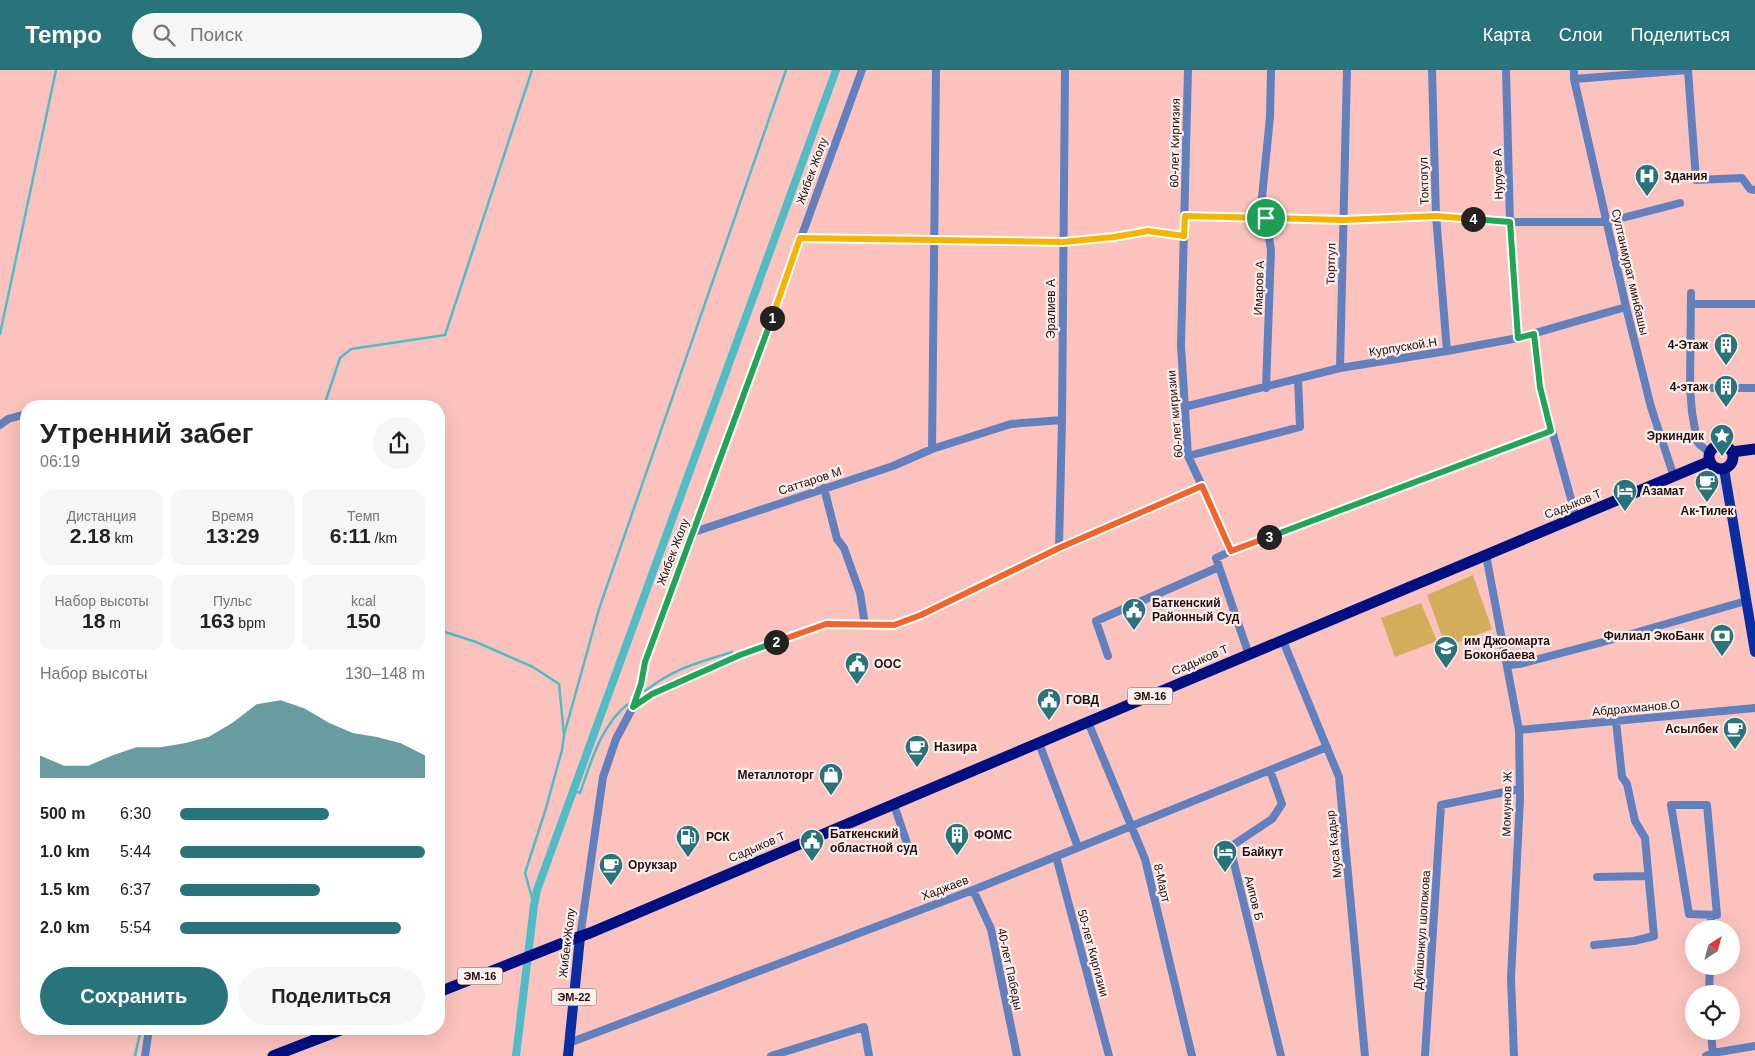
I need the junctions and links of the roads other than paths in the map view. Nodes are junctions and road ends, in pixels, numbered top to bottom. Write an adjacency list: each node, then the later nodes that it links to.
1 (862, 70): 21 (street, Жибек Жолу)
2 (936, 70): 22 (street)
3 (1065, 70): 23 (street, Эралиев А)
4 (1188, 70): 14 (street, 60-лет Киргизия)
5 (1271, 70): 16 (street, Имаров А)
6 (1347, 70): 17 (street, Тортгул)
7 (1432, 70): 15 (street, Токтогул)
8 (1506, 70): 18 (street, Нуруев А)
9 (1574, 70): 11 (street, Султанмурат минбашы)
10 (1688, 70): 11 (street); 12 (street)
11 (1574, 79): 19 (street, Султанмурат минбашы)
12 (1755, 190)
13 (1680, 203): 19 (street)
14 (1185, 216): 16 (street); 20 (street, 60-лет Киргизия)
15 (1436, 216): 17 (street); 18 (street); 30 (street, Токтогул)
16 (1266, 218): 17 (street); 33 (street, Имаров А)
17 (1343, 220): 31 (street, Тортгул)
18 (1510, 222): 19 (street); 29 (street, Нуруев А)
19 (1607, 222): 27 (street, Султанмурат минбашы)
20 (1184, 236): 23 (street); 36 (street, 60-лет кигризии)
21 (800, 238): 22 (street); 51 (street, Жибек Жолу)
22 (935, 241): 23 (street); 41 (street)
23 (1063, 242): 38 (street, Эралиев А)
24 (1691, 293): 25 (street)
25 (1691, 304): 26 (street); 34 (street)
26 (1755, 304)
27 (1626, 307): 28 (street, Курпуской.Н); 47 (street, Султанмурат минбашы)
28 (1534, 334): 29 (street, Курпуской.Н); 40 (street)
29 (1518, 338): 30 (street, Курпуской.Н)
30 (1447, 351): 31 (street, Курпуской.Н)
31 (1340, 368): 32 (street, Курпуской.Н)
32 (1298, 379): 33 (street, Курпуской.Н); 44 (street)
33 (1266, 388): 36 (street, Курпуской.Н)
34 (1690, 388): 35 (street); 45 (street)
35 (1755, 388)
36 (1184, 407): 44 (street, 60-лет кигризии)
37 (20, 416): 39 (street)
38 (1062, 420): 41 (street, Саттаров М); 52 (street, Эралиев А)
39 (0, 425)
40 (1551, 431): 50 (street); 53 (street)
41 (932, 449): 49 (street, Саттаров М)
42 (1755, 449): 43 (highway, ЭМ-16)
43 (1732, 452): 45 (highway, ЭМ-16); 46 (highway)
44 (1188, 456): 48 (street, 60-лет кигризии)
45 (1710, 457): 46 (highway); 47 (highway, Садыков Т / ЭМ-16)
46 (1724, 469): 56 (main road)
47 (1674, 477): 50 (highway, Садыков Т / ЭМ-16)
48 (1202, 486): 52 (street); 53 (street, 60-лет кигризии)
49 (824, 488): 51 (street, Саттаров М); 57 (street)
50 (1576, 517): 54 (highway, Садыков Т / ЭМ-16)
51 (694, 532): 64 (street, Жибек Жолу)
52 (1059, 548): 57 (street)
53 (1231, 551): 55 (street)
54 (1486, 555): 59 (highway, Садыков Т / ЭМ-16); 63 (street, Момунов Ж)
55 (1219, 567): 61 (street); 62 (street)
56 (1746, 602): 58 (main road); 63 (street)
57 (865, 625): 64 (street)
58 (1753, 632): 60 (main road)
59 (1283, 641): 61 (highway, Садыков Т / ЭМ-16); 70 (street, Муса Кадыр)
60 (1755, 652)
61 (1249, 655): 67 (highway, Садыков Т / ЭМ-16)
62 (1108, 656)
63 (1507, 665): 68 (street, Момунов Ж)
64 (633, 707): 83 (street, Жибек Жолу)
65 (1755, 708): 66 (street, Абдрахманов.О)
66 (1616, 721): 68 (street, Абдрахманов.О); 78 (street)
67 (1088, 722): 69 (highway, Садыков Т / ЭМ-16); 74 (street, 8-Март)
68 (1519, 730): 72 (street, Момунов Ж)
69 (1039, 743): 73 (highway, Садыков Т / ЭМ-16); 75 (street)
70 (1327, 747): 71 (street, Хаджаев); 101 (street, Муса Кадыр)
71 (1270, 770): 74 (street, Хаджаев); 100 (street, Аипов Б)
72 (1520, 789): 102 (street, Дуйшонкул шопокова); 103 (street, Момунов Ж)
73 (894, 804): 76 (street); 83 (highway, Садыков Т / ЭМ-16)
74 (1132, 826): 75 (street, Хаджаев); 99 (street, 8-Март)
75 (1078, 847): 77 (street, Хаджаев)
76 (910, 852)
77 (1056, 856): 80 (street, Хаджаев); 98 (street, 50-лет Киргизии)
78 (1648, 876): 79 (street); 84 (street)
79 (1597, 877)
80 (973, 890): 89 (street, Хаджаев); 97 (street, 40-лет Пабеды)
81 (1711, 916): 81 (street); 82 (street)
82 (1711, 920)
83 (585, 935): 85 (highway, ЭМ-16); 89 (main road, Жибек Жолу / ЭМ-22)
84 (1594, 945)
85 (445, 990)
86 (148, 1035): 92 (street)
87 (328, 1035): 93 (highway)
88 (1710, 1040): 91 (street)
89 (569, 1043): 94 (main road, Жибек Жолу / ЭМ-22)
90 (1755, 1046): 91 (street)
91 (1710, 1055)
92 (145, 1056)
93 (274, 1056)
94 (568, 1056)
95 (771, 1056): 96 (street)
96 (869, 1056)
97 (1017, 1056)
98 (1109, 1056)
99 (1192, 1056)
100 (1281, 1056)
101 (1365, 1056)
102 (1425, 1056)
103 (1514, 1056)

